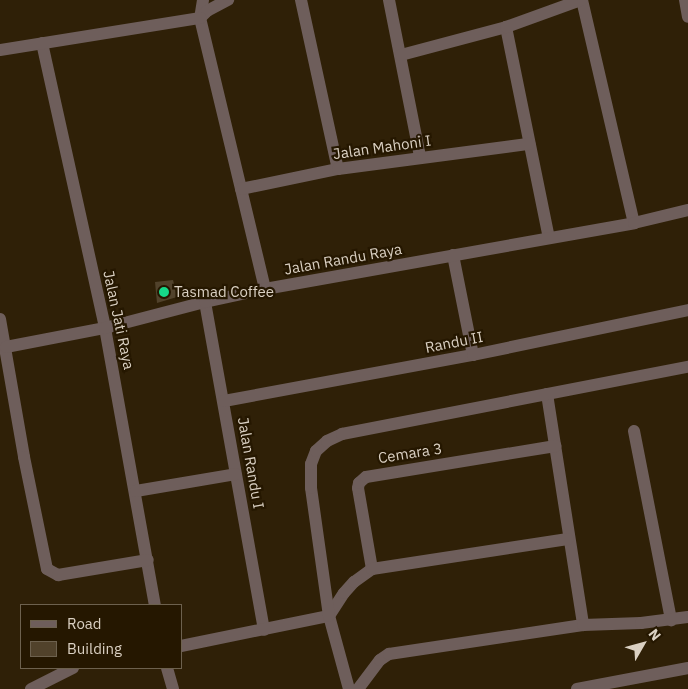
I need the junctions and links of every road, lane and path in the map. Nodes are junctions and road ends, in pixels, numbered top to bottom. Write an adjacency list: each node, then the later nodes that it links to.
1 (203, 0): 8 (street)
2 (228, 0): 8 (street)
3 (301, 0): 15 (street)
4 (389, 0): 12 (street)
5 (582, 0): 9 (street); 18 (street)
6 (685, 0): 7 (street)
7 (688, 17)
8 (200, 18): 10 (street); 16 (street)
9 (506, 27): 12 (street); 13 (street)
10 (42, 43): 11 (street); 25 (street, Jalan Jati Raya)
11 (0, 50)
12 (400, 55): 14 (street)
13 (529, 144): 14 (street, Jalan Mahoni I); 19 (street)
14 (420, 157): 15 (street, Jalan Mahoni I)
15 (338, 169): 16 (street, Jalan Mahoni I)
16 (241, 189): 21 (street)
17 (688, 210): 18 (street, Jalan Randu Raya)
18 (634, 223): 19 (street, Jalan Randu Raya)
19 (549, 238): 20 (street, Jalan Randu Raya)
20 (453, 255): 21 (street, Jalan Randu Raya); 27 (street)
21 (265, 289): 22 (street, Jalan Randu Raya)
22 (205, 302): 25 (street, Jalan Randu Raya); 30 (street, Jalan Randu I)
23 (688, 310): 27 (street, Randu II)
24 (0, 319): 26 (street)
25 (105, 328): 26 (street, Jalan Randu Raya); 34 (street, Jalan Jati Raya)
26 (6, 347): 36 (street)
27 (473, 355): 30 (street, Randu II)
28 (688, 367): 29 (street)
29 (547, 394): 32 (street); 39 (street)
30 (224, 402): 33 (street, Jalan Randu I)
31 (634, 431): 41 (street)
32 (555, 446): 35 (street); 37 (street, Cemara 3)
33 (236, 474): 34 (street); 43 (street, Jalan Randu I)
34 (136, 491): 36 (street, Jalan Jati Raya)
35 (568, 539): 37 (street); 42 (street)
36 (148, 560): 38 (street, Jalan Jati Raya)
37 (372, 569): 39 (street)
38 (155, 604)
39 (329, 616): 43 (street); 50 (street)
40 (688, 618): 41 (street)
41 (671, 620): 42 (street)
42 (583, 625): 51 (street)
43 (264, 630): 44 (street)
44 (182, 646)
45 (688, 668): 52 (street)
46 (71, 669): 48 (street)
47 (166, 669): 49 (street)
48 (31, 689)
49 (174, 689)
50 (349, 689)
51 (358, 689)
52 (577, 689)

